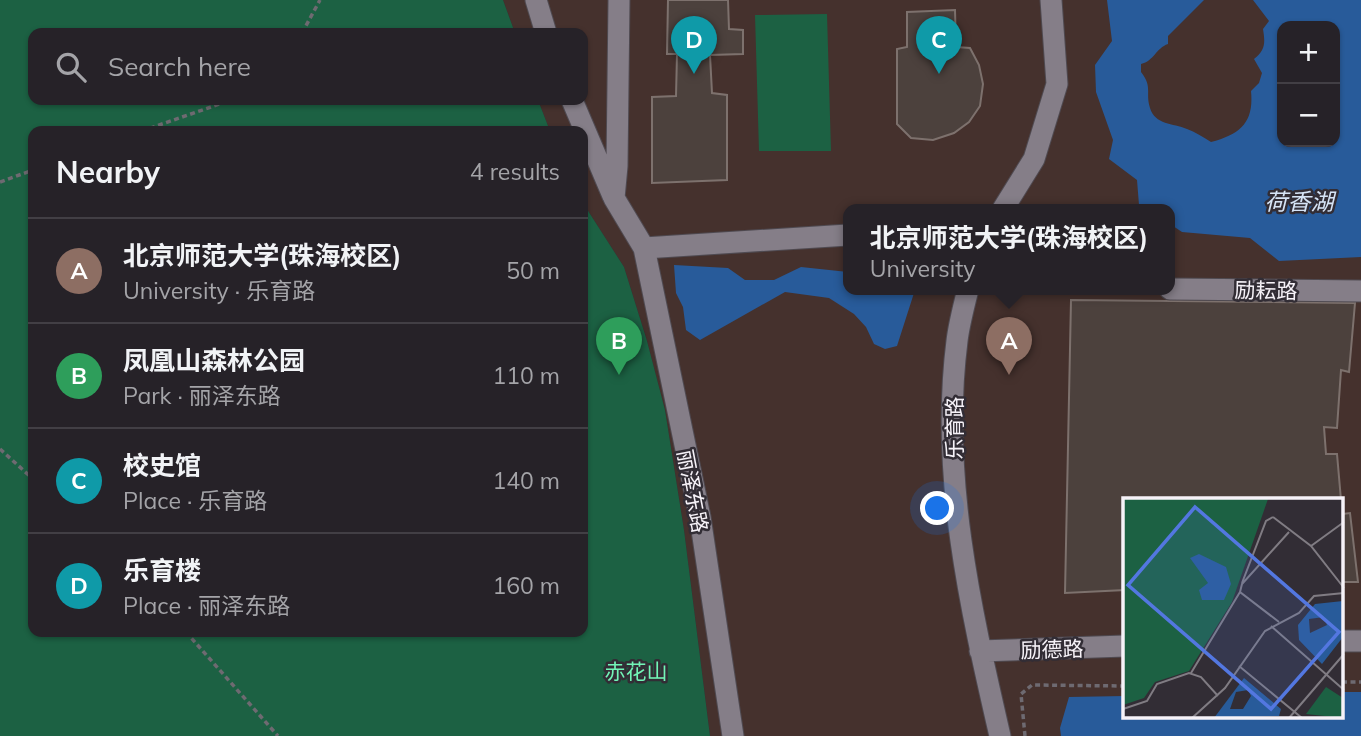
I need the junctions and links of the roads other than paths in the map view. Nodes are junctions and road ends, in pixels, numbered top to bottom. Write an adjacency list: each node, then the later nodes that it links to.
1 (537, 0): 4 (street)
2 (619, 0): 8 (street)
3 (1051, 0): 9 (street)
4 (545, 28)
5 (574, 105): 6 (street)
6 (583, 126)
7 (588, 137): 8 (street)
8 (614, 198): 11 (street, 丽泽东路)
9 (1006, 204)
10 (843, 235): 11 (street)
11 (644, 248): 17 (street, 丽泽东路)
12 (1175, 289): 13 (street, 励耘路)
13 (1361, 291)
14 (967, 295): 16 (street, 乐育路)
15 (1123, 646): 16 (street, 励德路)
16 (980, 651): 18 (street, 乐育路)
17 (733, 736)
18 (1000, 736)

